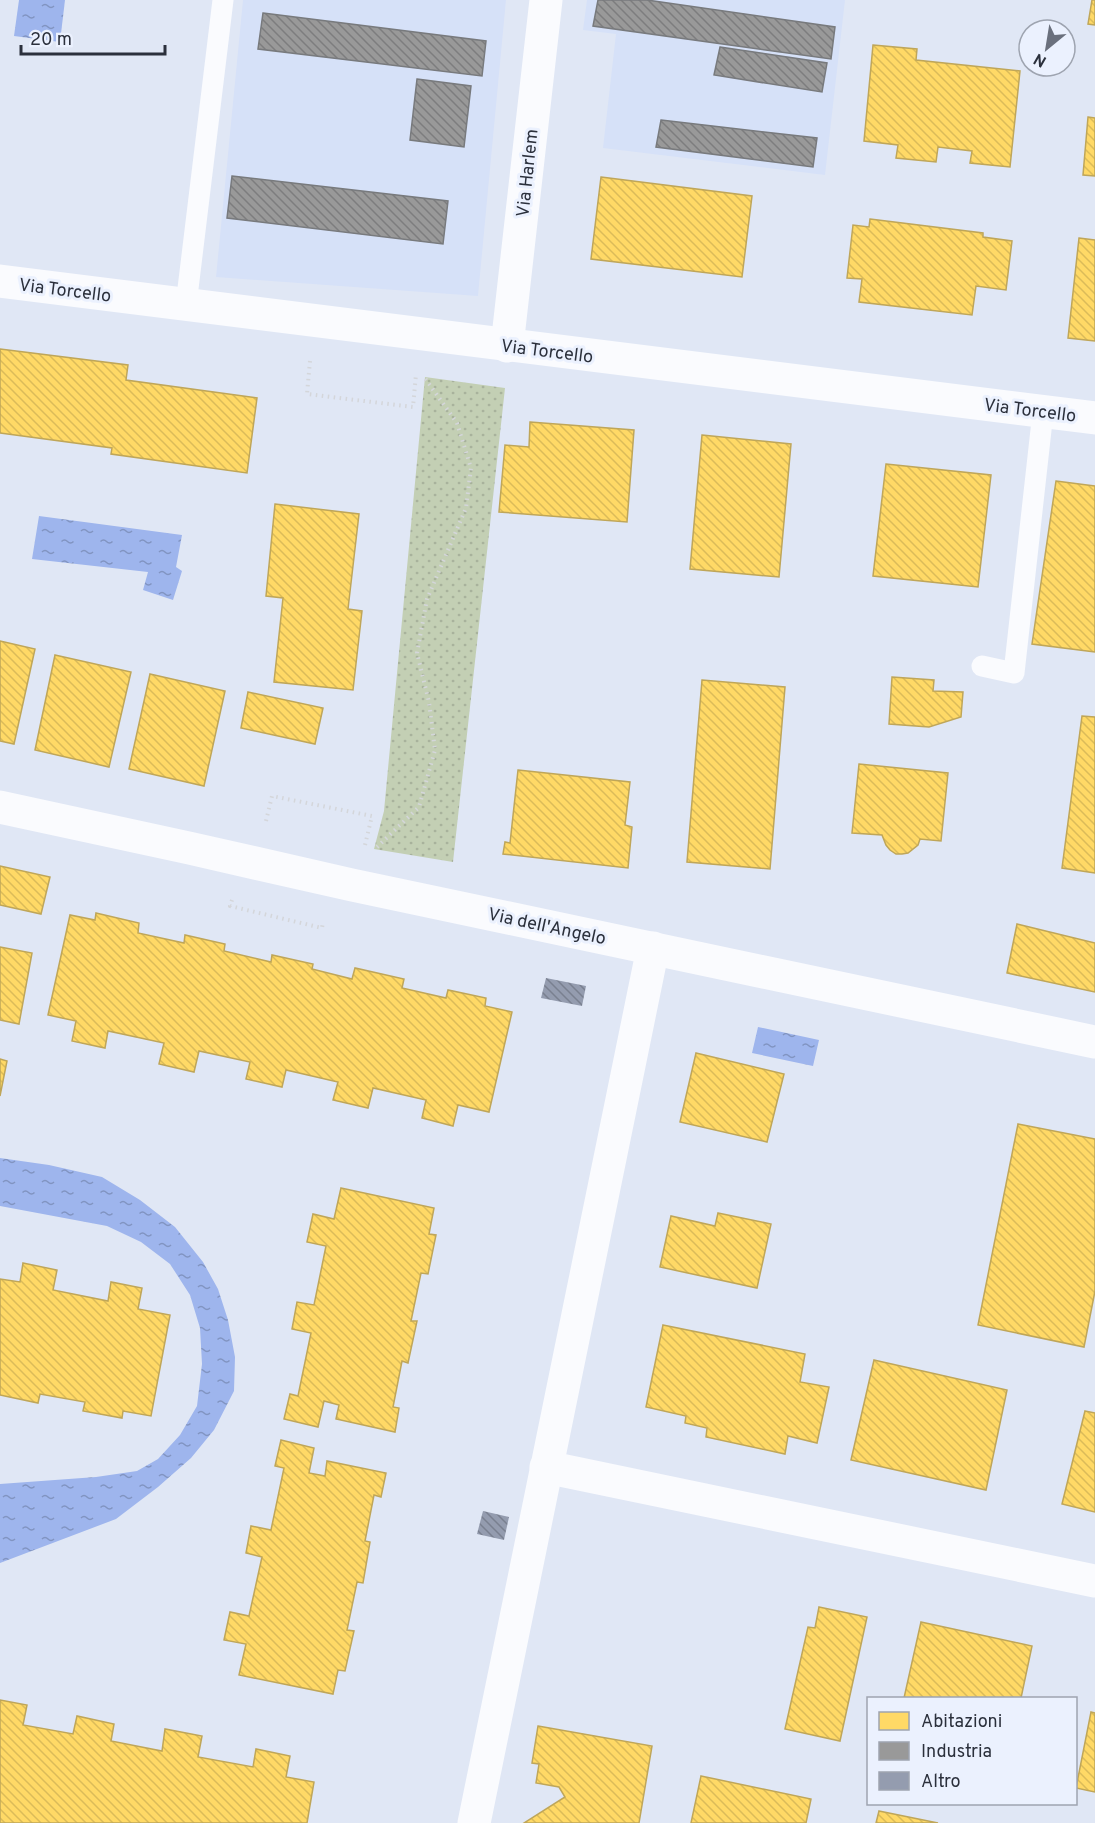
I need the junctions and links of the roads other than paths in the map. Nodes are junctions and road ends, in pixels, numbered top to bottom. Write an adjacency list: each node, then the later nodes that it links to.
1 (223, 0): 4 (lane)
2 (546, 0): 5 (street, Via Harlem)
3 (0, 281): 4 (street, Via Torcello)
4 (186, 305): 5 (street, Via Torcello)
5 (507, 346): 6 (street, Via Torcello)
6 (1043, 412): 7 (street, Via Torcello); 8 (lane)
7 (1095, 418)
8 (982, 666)
9 (0, 807): 10 (street, Via dell'Angelo)
10 (653, 948): 11 (street, Via dell'Angelo); 12 (street)
11 (1095, 1042)
12 (546, 1467): 13 (street); 14 (street)
13 (1095, 1581)
14 (474, 1823)

